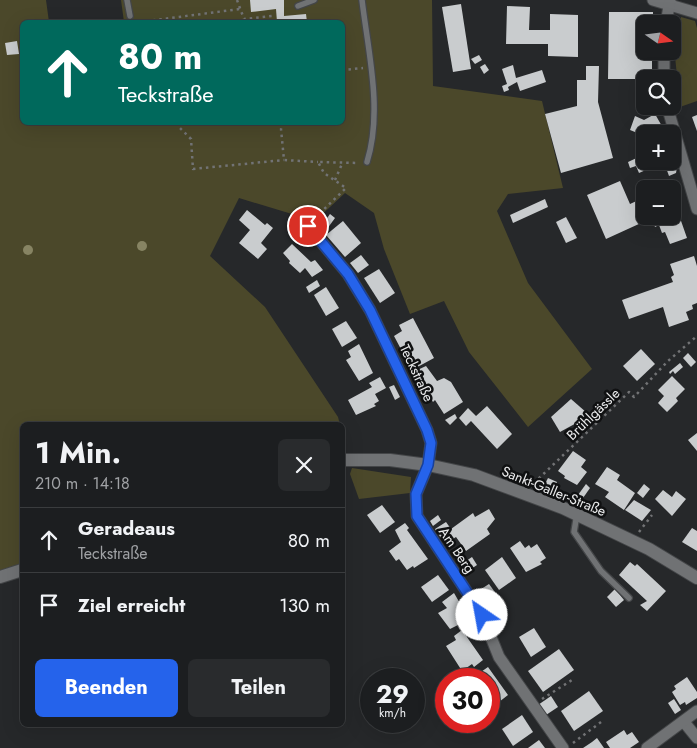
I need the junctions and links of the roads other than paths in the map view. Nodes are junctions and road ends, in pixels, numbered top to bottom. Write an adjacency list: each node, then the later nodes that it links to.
1 (127, 0): 9 (lane)
2 (314, 0): 6 (lane)
3 (362, 0): 11 (lane)
4 (653, 0): 5 (street)
5 (669, 2): 7 (street); 8 (street)
6 (298, 6)
7 (697, 13)
8 (667, 15)
9 (130, 16)
10 (670, 115): 12 (street)
11 (367, 162)
12 (697, 209)
13 (308, 226): 15 (street, Teckstraße)
14 (345, 460): 15 (street, Sankt-Galler-Straße)
15 (428, 465): 16 (street, Sankt-Galler-Straße); 24 (street, Am Berg)
16 (577, 514): 19 (street, Sankt-Galler-Straße); 20 (lane)
17 (20, 571): 18 (street)
18 (0, 577)
19 (697, 578)
20 (629, 598)
21 (697, 712): 22 (street)
22 (684, 722): 23 (street); 25 (street)
23 (697, 738)
24 (564, 748)
25 (647, 748)

